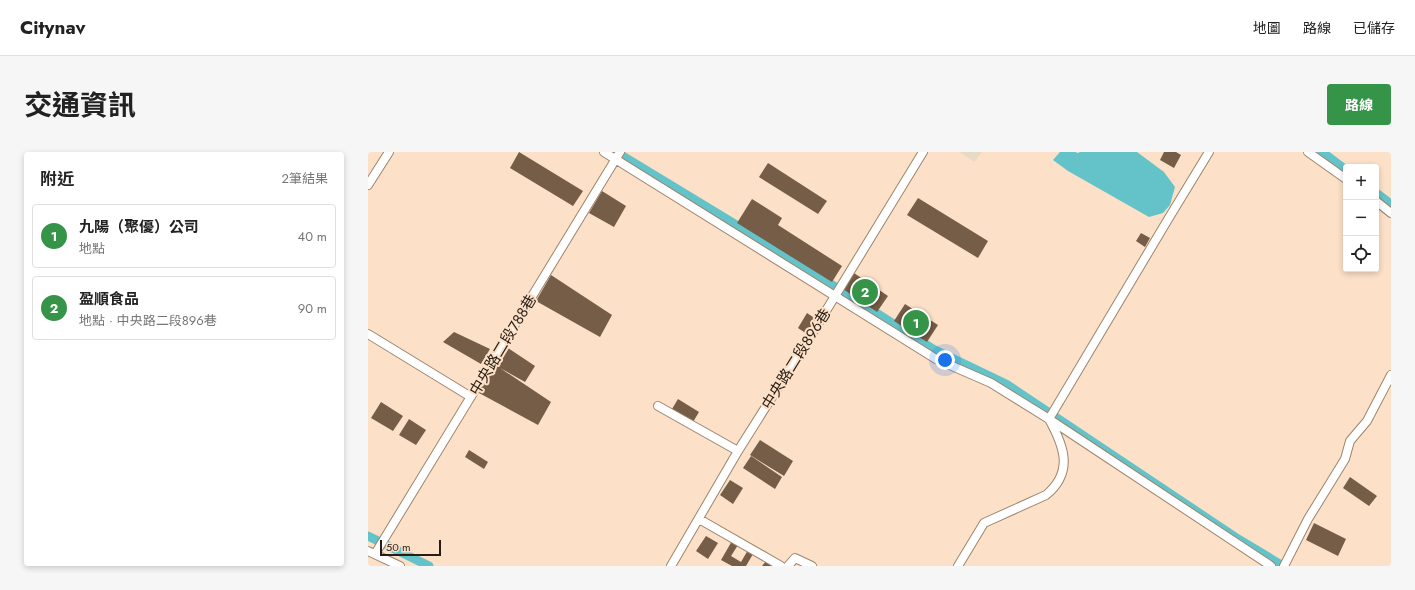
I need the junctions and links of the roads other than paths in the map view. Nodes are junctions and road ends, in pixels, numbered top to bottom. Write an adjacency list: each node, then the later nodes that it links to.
1 (389, 152): 8 (street)
2 (604, 152): 6 (street)
3 (923, 152): 11 (street, 中央路二段896巷)
4 (1209, 152): 16 (street)
5 (1308, 152): 7 (street)
6 (618, 156): 11 (street); 14 (street, 中央路二段788巷)
7 (1343, 177)
8 (368, 185)
9 (1379, 203): 10 (street)
10 (1391, 213)
11 (835, 296): 16 (street); 17 (street, 中央路二段896巷)
12 (368, 334): 14 (street)
13 (1391, 375): 27 (street)
14 (471, 397): 19 (street, 中央路二段788巷)
15 (658, 406): 17 (street)
16 (1049, 419): 25 (street); 26 (street)
17 (738, 451): 18 (street, 中央路二段896巷)
18 (699, 519): 21 (street, 中央路二段896巷); 22 (street)
19 (372, 553): 20 (street)
20 (400, 566)
21 (671, 566)
22 (780, 566)
23 (788, 566): 24 (street)
24 (812, 566)
25 (958, 566)
26 (1271, 566)
27 (1284, 566)

